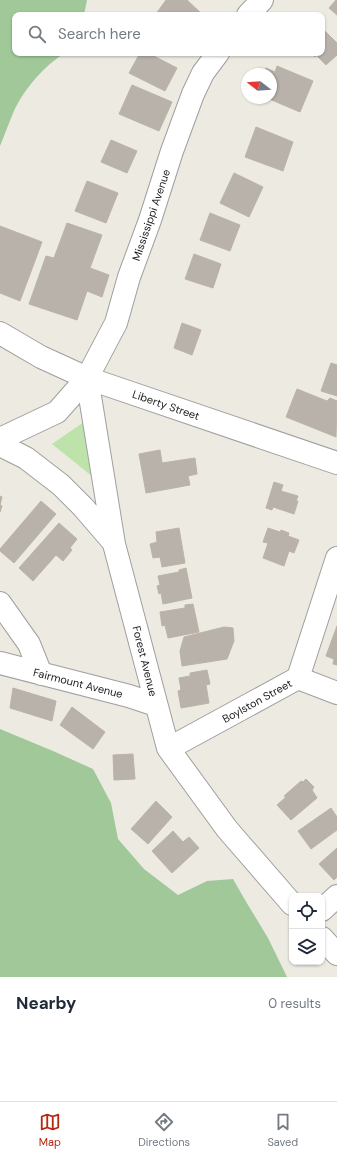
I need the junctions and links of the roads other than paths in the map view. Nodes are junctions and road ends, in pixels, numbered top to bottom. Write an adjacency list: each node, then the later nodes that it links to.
1 (262, 0): 2 (street)
2 (251, 12)
3 (216, 56): 5 (street, Mississippi Avenue)
4 (0, 333): 5 (street, Liberty Street)
5 (87, 378): 6 (street, Mississippi Avenue); 8 (street, Liberty Street); 9 (street, Forest Avenue)
6 (0, 439)
7 (0, 445): 9 (street)
8 (337, 463)
9 (114, 544): 16 (street, Forest Avenue)
10 (337, 558): 14 (street, Boylston Street)
11 (0, 603): 13 (street)
12 (0, 663): 13 (street, Fairmount Avenue)
13 (41, 674): 16 (street, Fairmount Avenue)
14 (298, 678): 15 (street); 17 (street, Boylston Street)
15 (337, 693)
16 (156, 705): 17 (street, Forest Avenue)
17 (168, 748): 19 (street, Forest Avenue)
18 (337, 896): 20 (street)
19 (289, 901)
20 (325, 907)
21 (325, 941): 22 (street)
22 (337, 954)

